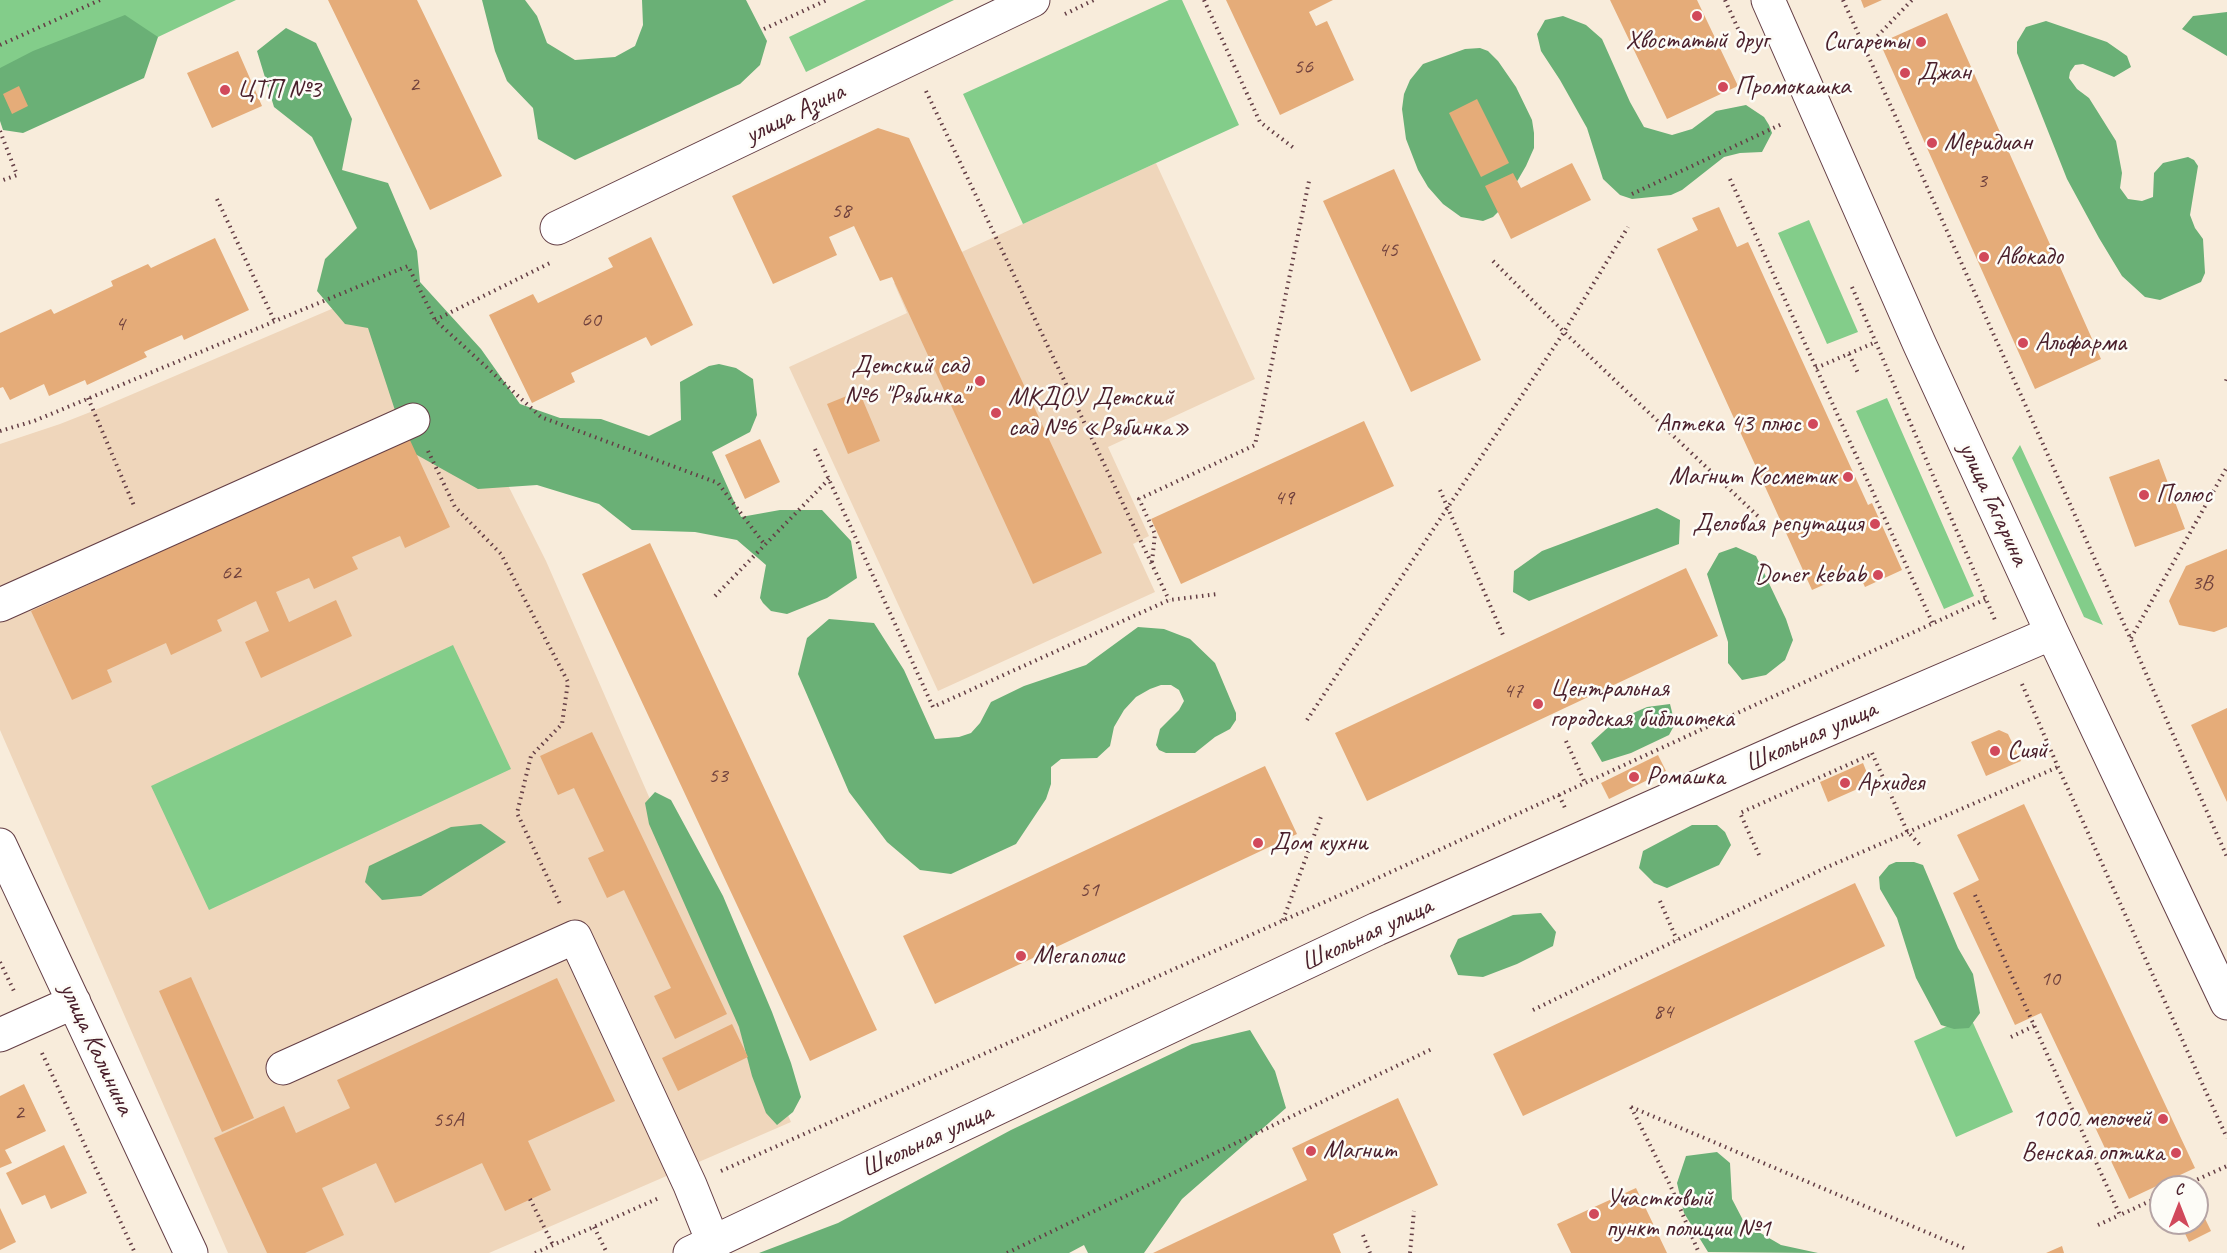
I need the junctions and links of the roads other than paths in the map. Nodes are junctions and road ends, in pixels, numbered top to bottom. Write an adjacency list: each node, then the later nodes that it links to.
1 (1033, 0): 3 (street, улица Азина)
2 (1768, 0): 6 (street, улица Гагарина)
3 (557, 228)
4 (413, 420): 5 (street)
5 (0, 605)
6 (2052, 633): 9 (street, улица Гагарина); 12 (street, Школьная улица)
7 (0, 845): 8 (street, улица Калинина)
8 (74, 1002): 10 (street); 13 (street, улица Калинина)
9 (2227, 1003)
10 (14, 1029)
11 (283, 1068): 12 (street)
12 (702, 1248)
13 (191, 1253)

